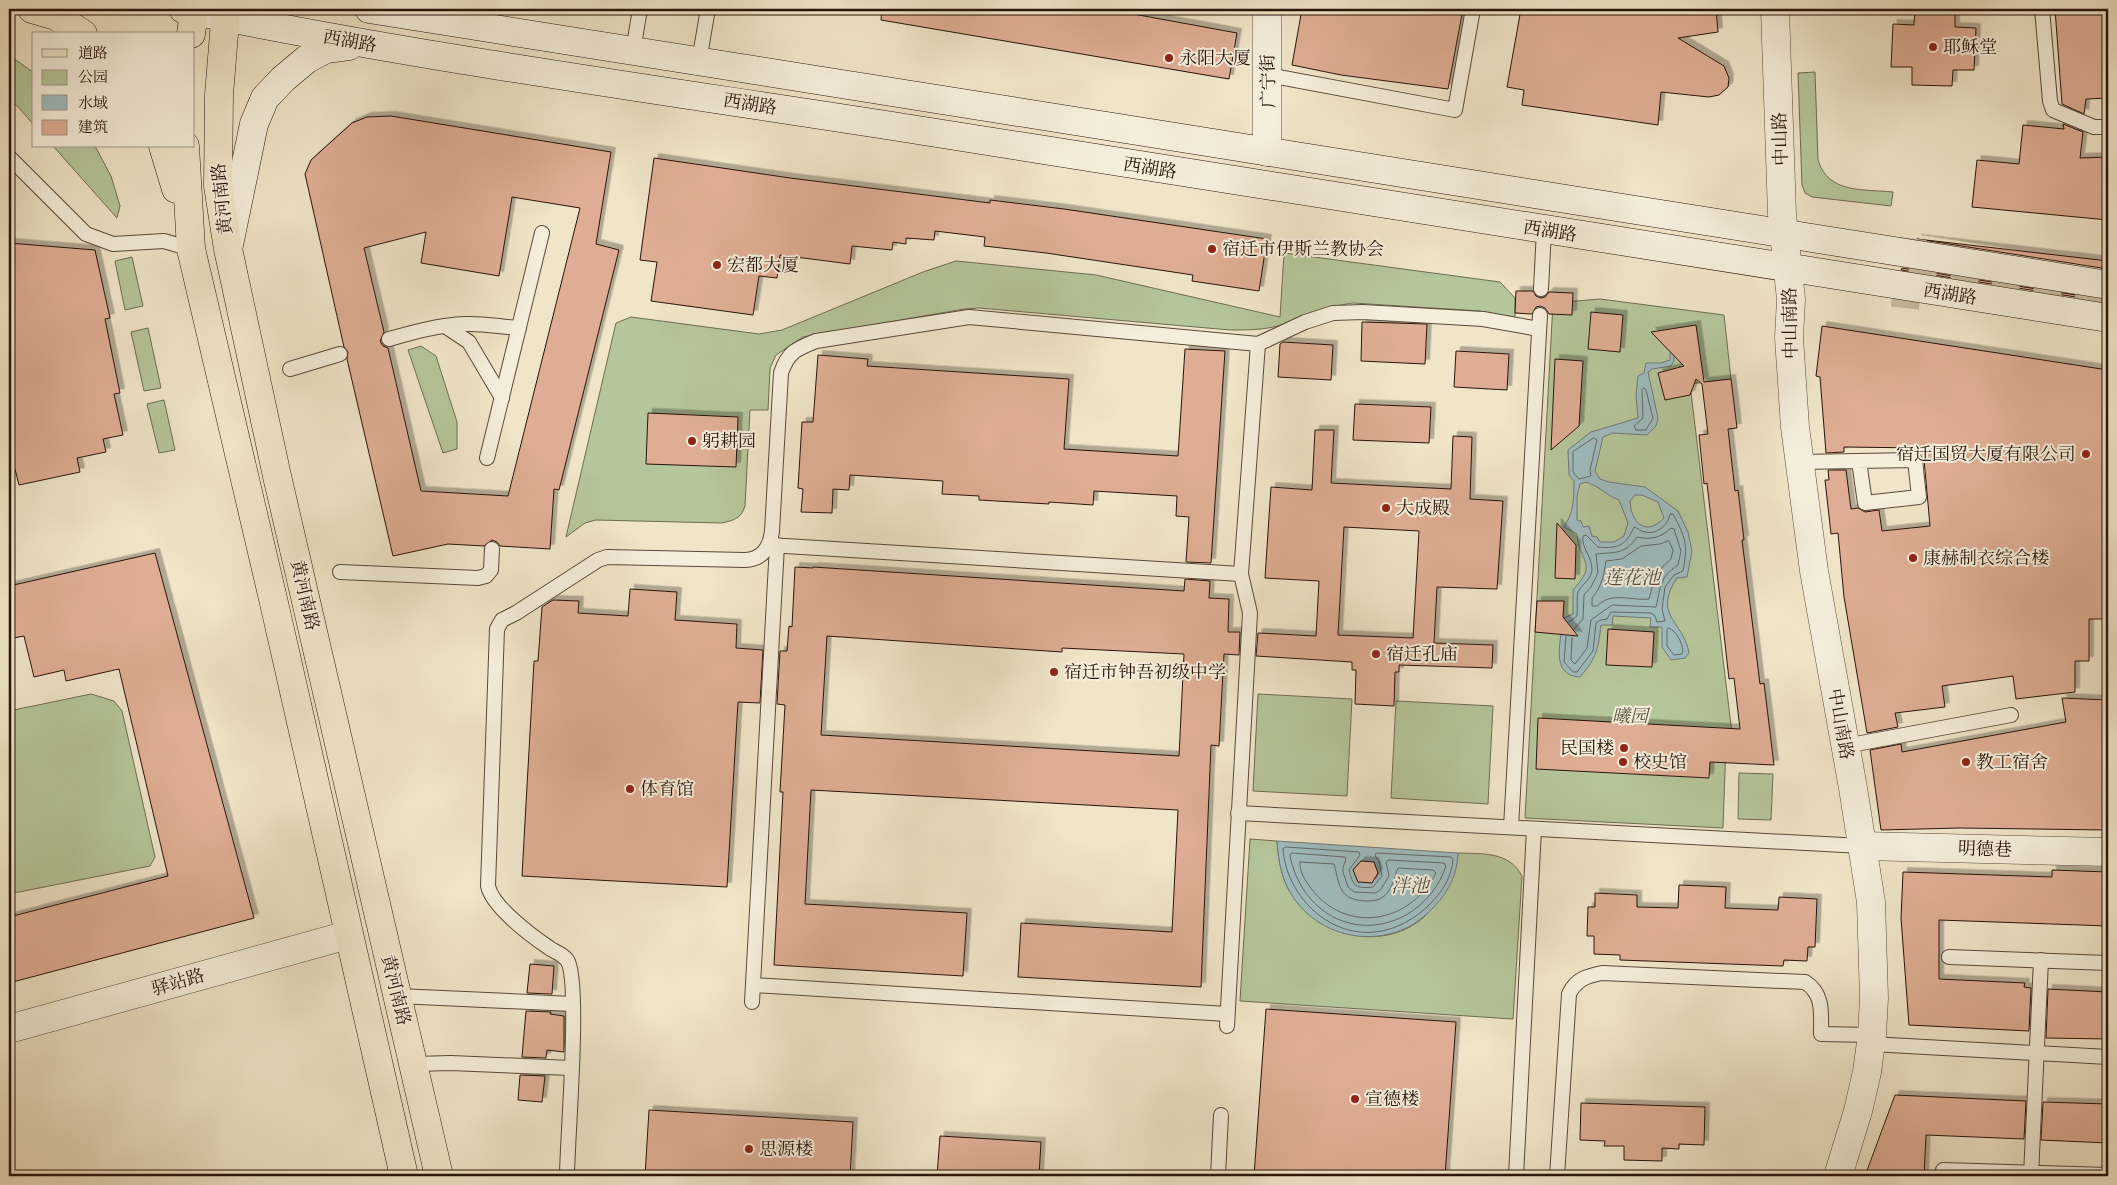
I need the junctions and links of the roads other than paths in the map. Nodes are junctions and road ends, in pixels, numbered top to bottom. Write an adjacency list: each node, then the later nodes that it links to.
1 (32, 9): 11 (main road)
2 (369, 9): 13 (main road, 西湖路)
3 (640, 9): 13 (lane)
4 (708, 9): 14 (lane)
5 (1267, 9): 15 (main road, 广宁街)
6 (1473, 9): 15 (lane)
7 (1775, 9): 23 (main road, 中山路)
8 (2042, 9): 16 (lane)
9 (225, 13): 10 (main road, 西湖路); 12 (main road, 西湖路); 25 (main road, 黄河南路)
10 (191, 15)
11 (81, 32)
12 (364, 44): 21 (main road, 西湖路); 25 (main road)
13 (633, 51): 14 (main road, 西湖路)
14 (699, 61): 19 (main road, 西湖路)
15 (1268, 75): 19 (main road, 广宁街)
16 (2108, 128)
17 (164, 148): 24 (main road)
18 (185, 148): 24 (main road, 黄河南路)
19 (1267, 152): 23 (main road, 西湖路)
20 (9, 157): 24 (lane)
21 (1544, 230): 26 (main road, 西湖路); 28 (lane)
22 (542, 233): 31 (lane)
23 (1784, 234): 26 (main road, 中山路); 27 (main road, 西湖路)
24 (191, 249): 51 (main road, 黄河南路)
25 (228, 249): 56 (main road, 黄河南路)
26 (1789, 270): 29 (main road, 西湖路); 39 (main road, 中山南路)
27 (2108, 285)
28 (1541, 288)
29 (2108, 318)
30 (445, 326): 31 (lane); 32 (lane); 36 (lane)
31 (519, 328): 36 (lane)
32 (389, 339)
33 (1258, 344): 40 (lane); 43 (lane); 47 (lane)
34 (340, 354): 35 (lane)
35 (290, 369)
36 (502, 398): 37 (lane)
37 (487, 458)
38 (1859, 461): 38 (lane); 39 (lane)
39 (1799, 462): 45 (main road, 中山南路)
40 (773, 545): 43 (lane); 55 (lane); 58 (lane)
41 (492, 549): 42 (lane)
42 (340, 572)
43 (1241, 574): 46 (lane)
44 (2011, 715): 45 (lane)
45 (1845, 746): 49 (main road, 中山南路)
46 (1238, 812): 47 (lane); 55 (lane)
47 (1511, 828): 48 (lane)
48 (1534, 829): 49 (lane); 73 (lane)
49 (1862, 846): 50 (main road, 明德巷); 60 (main road, 中山南路)
50 (2108, 852)
51 (348, 935): 59 (main road, 驿站路); 69 (main road, 黄河南路)
52 (1949, 957): 53 (lane)
53 (2040, 960): 54 (lane); 61 (lane)
54 (2108, 962)
55 (753, 985): 57 (lane)
56 (398, 996): 58 (lane); 63 (main road, 黄河南路)
57 (752, 1002)
58 (573, 1004): 64 (lane)
59 (9, 1029)
60 (1872, 1039): 61 (lane); 74 (lane); 75 (main road, 中山南路)
61 (2036, 1053): 62 (lane); 67 (lane)
62 (2108, 1057)
63 (414, 1064): 64 (lane); 70 (main road, 黄河南路)
64 (571, 1068): 71 (lane)
65 (1221, 1115): 72 (lane)
66 (1942, 1170): 67 (lane)
67 (2031, 1174): 68 (lane)
68 (2108, 1175)
69 (404, 1176)
70 (438, 1176)
71 (567, 1176)
72 (1218, 1176)
73 (1516, 1176)
74 (1557, 1176)
75 (1838, 1176)

